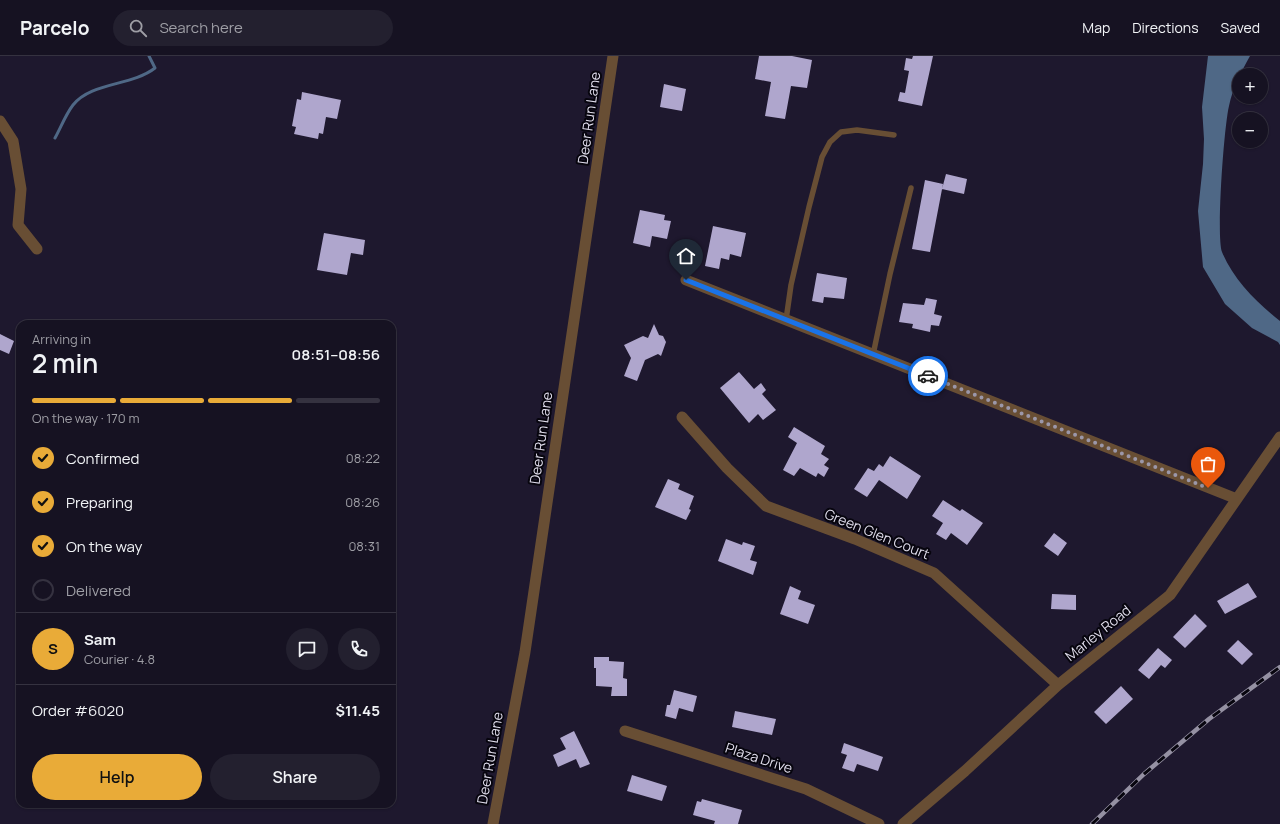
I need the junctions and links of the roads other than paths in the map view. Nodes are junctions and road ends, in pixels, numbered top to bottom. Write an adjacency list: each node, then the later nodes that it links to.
1 (613, 56): 14 (street, Deer Run Lane)
2 (0, 121): 5 (street)
3 (894, 135): 7 (lane)
4 (911, 188): 8 (lane)
5 (37, 249)
6 (686, 280): 7 (street)
7 (786, 320): 8 (street)
8 (873, 355): 11 (street)
9 (682, 417): 12 (street, Green Glen Court)
10 (1280, 437): 11 (street, Marley Road)
11 (1237, 499): 12 (street, Marley Road)
12 (1058, 685): 16 (street, Marley Road)
13 (625, 731): 15 (street, Plaza Drive)
14 (493, 824)
15 (879, 824)
16 (903, 824)

